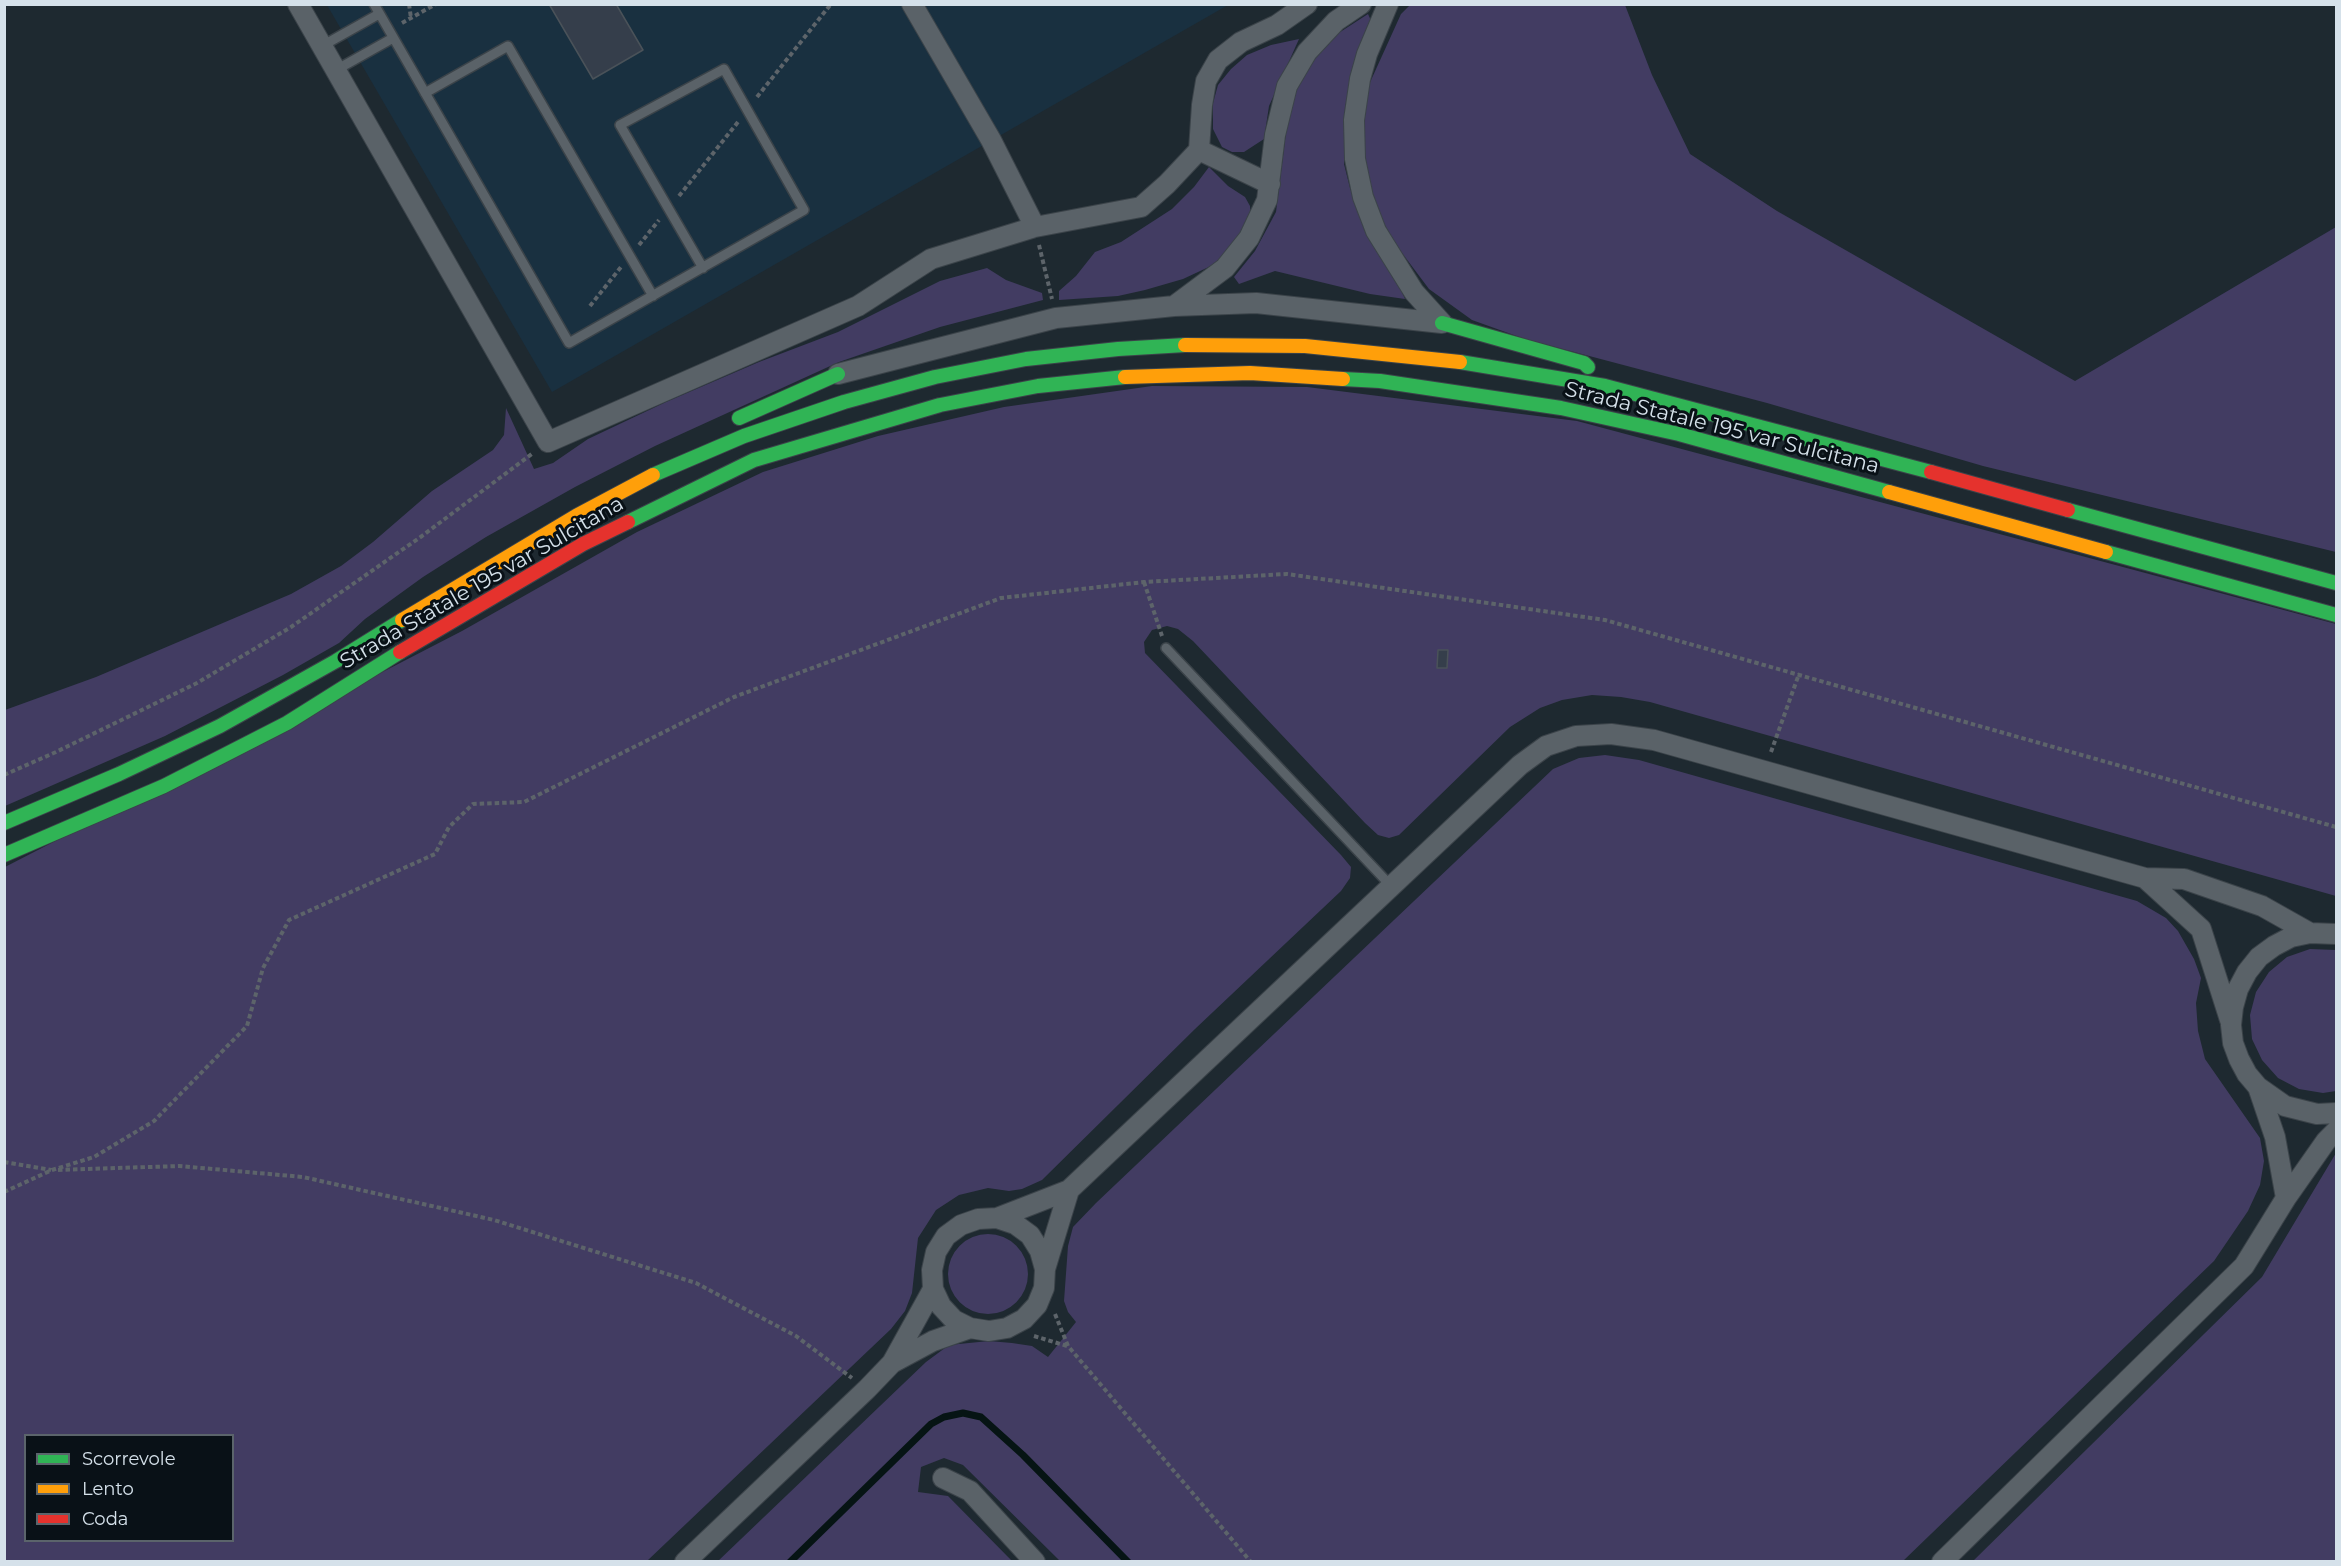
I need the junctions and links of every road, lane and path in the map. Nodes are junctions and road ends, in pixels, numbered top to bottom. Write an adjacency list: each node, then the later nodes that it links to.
1 (298, 4): 13 (street)
2 (374, 4): 10 (lane)
3 (409, 4): 11 (path)
4 (436, 4): 11 (path)
5 (831, 4): 16 (path)
6 (912, 4): 20 (street)
7 (1307, 4): 17 (street)
8 (1361, 4): 18 (street)
9 (1388, 4): 27 (street)
10 (379, 15): 12 (lane); 13 (lane)
11 (411, 18): 12 (path)
12 (391, 34): 14 (lane); 15 (lane)
13 (322, 46): 14 (street)
14 (336, 70): 31 (street)
15 (425, 93): 21 (lane); 23 (lane)
16 (747, 110): 19 (path); 19 (lane); 22 (lane)
17 (1199, 150): 18 (street); 20 (street)
18 (1270, 184): 25 (street)
19 (669, 209): 21 (path); 22 (lane)
20 (1035, 227): 26 (path); 31 (street)
21 (630, 256): 23 (lane); 24 (path)
22 (703, 268): 23 (lane)
23 (653, 296)
24 (590, 306)
25 (1174, 306): 26 (street); 27 (street)
26 (1056, 318): 28 (street)
27 (1442, 323): 29 (highway)
28 (838, 374): 30 (highway)
29 (1605, 386): 33 (highway, Strada Statale 195 var Sulcitana); 35 (highway, Strada Statale 195 var Sulcitana)
30 (729, 423)
31 (548, 442): 40 (path)
32 (593, 489): 33 (highway)
33 (576, 516): 41 (highway, Strada Statale 195 var Sulcitana)
34 (1144, 582): 37 (path); 38 (path); 53 (path)
35 (2337, 583)
36 (2337, 615): 43 (highway, Strada Statale 195 var Sulcitana)
37 (1166, 648): 45 (lane)
38 (1799, 674): 39 (path); 42 (path)
39 (1764, 772): 44 (street); 45 (street)
40 (4, 775)
41 (4, 823)
42 (2337, 827)
43 (4, 855)
44 (2145, 878): 46 (street); 48 (street)
45 (1392, 887): 54 (street)
46 (2310, 933): 47 (street); 48 (street)
47 (2337, 934)
48 (2231, 1026): 49 (street)
49 (2258, 1087): 50 (street); 56 (street)
50 (2337, 1113)
51 (2337, 1131): 56 (street)
52 (4, 1162): 53 (path)
53 (52, 1170): 55 (path); 63 (path)
54 (1069, 1190): 57 (street); 58 (street)
55 (4, 1192)
56 (2286, 1198): 68 (street)
57 (997, 1218): 58 (street); 59 (street)
58 (1045, 1269): 60 (street)
59 (933, 1289): 60 (street); 62 (street)
60 (970, 1328): 62 (street)
61 (1068, 1346): 67 (path)
62 (892, 1363): 63 (street)
63 (867, 1389): 65 (street)
64 (943, 1478): 66 (street)
65 (685, 1562)
66 (1035, 1562)
67 (1251, 1562)
68 (1942, 1562)

